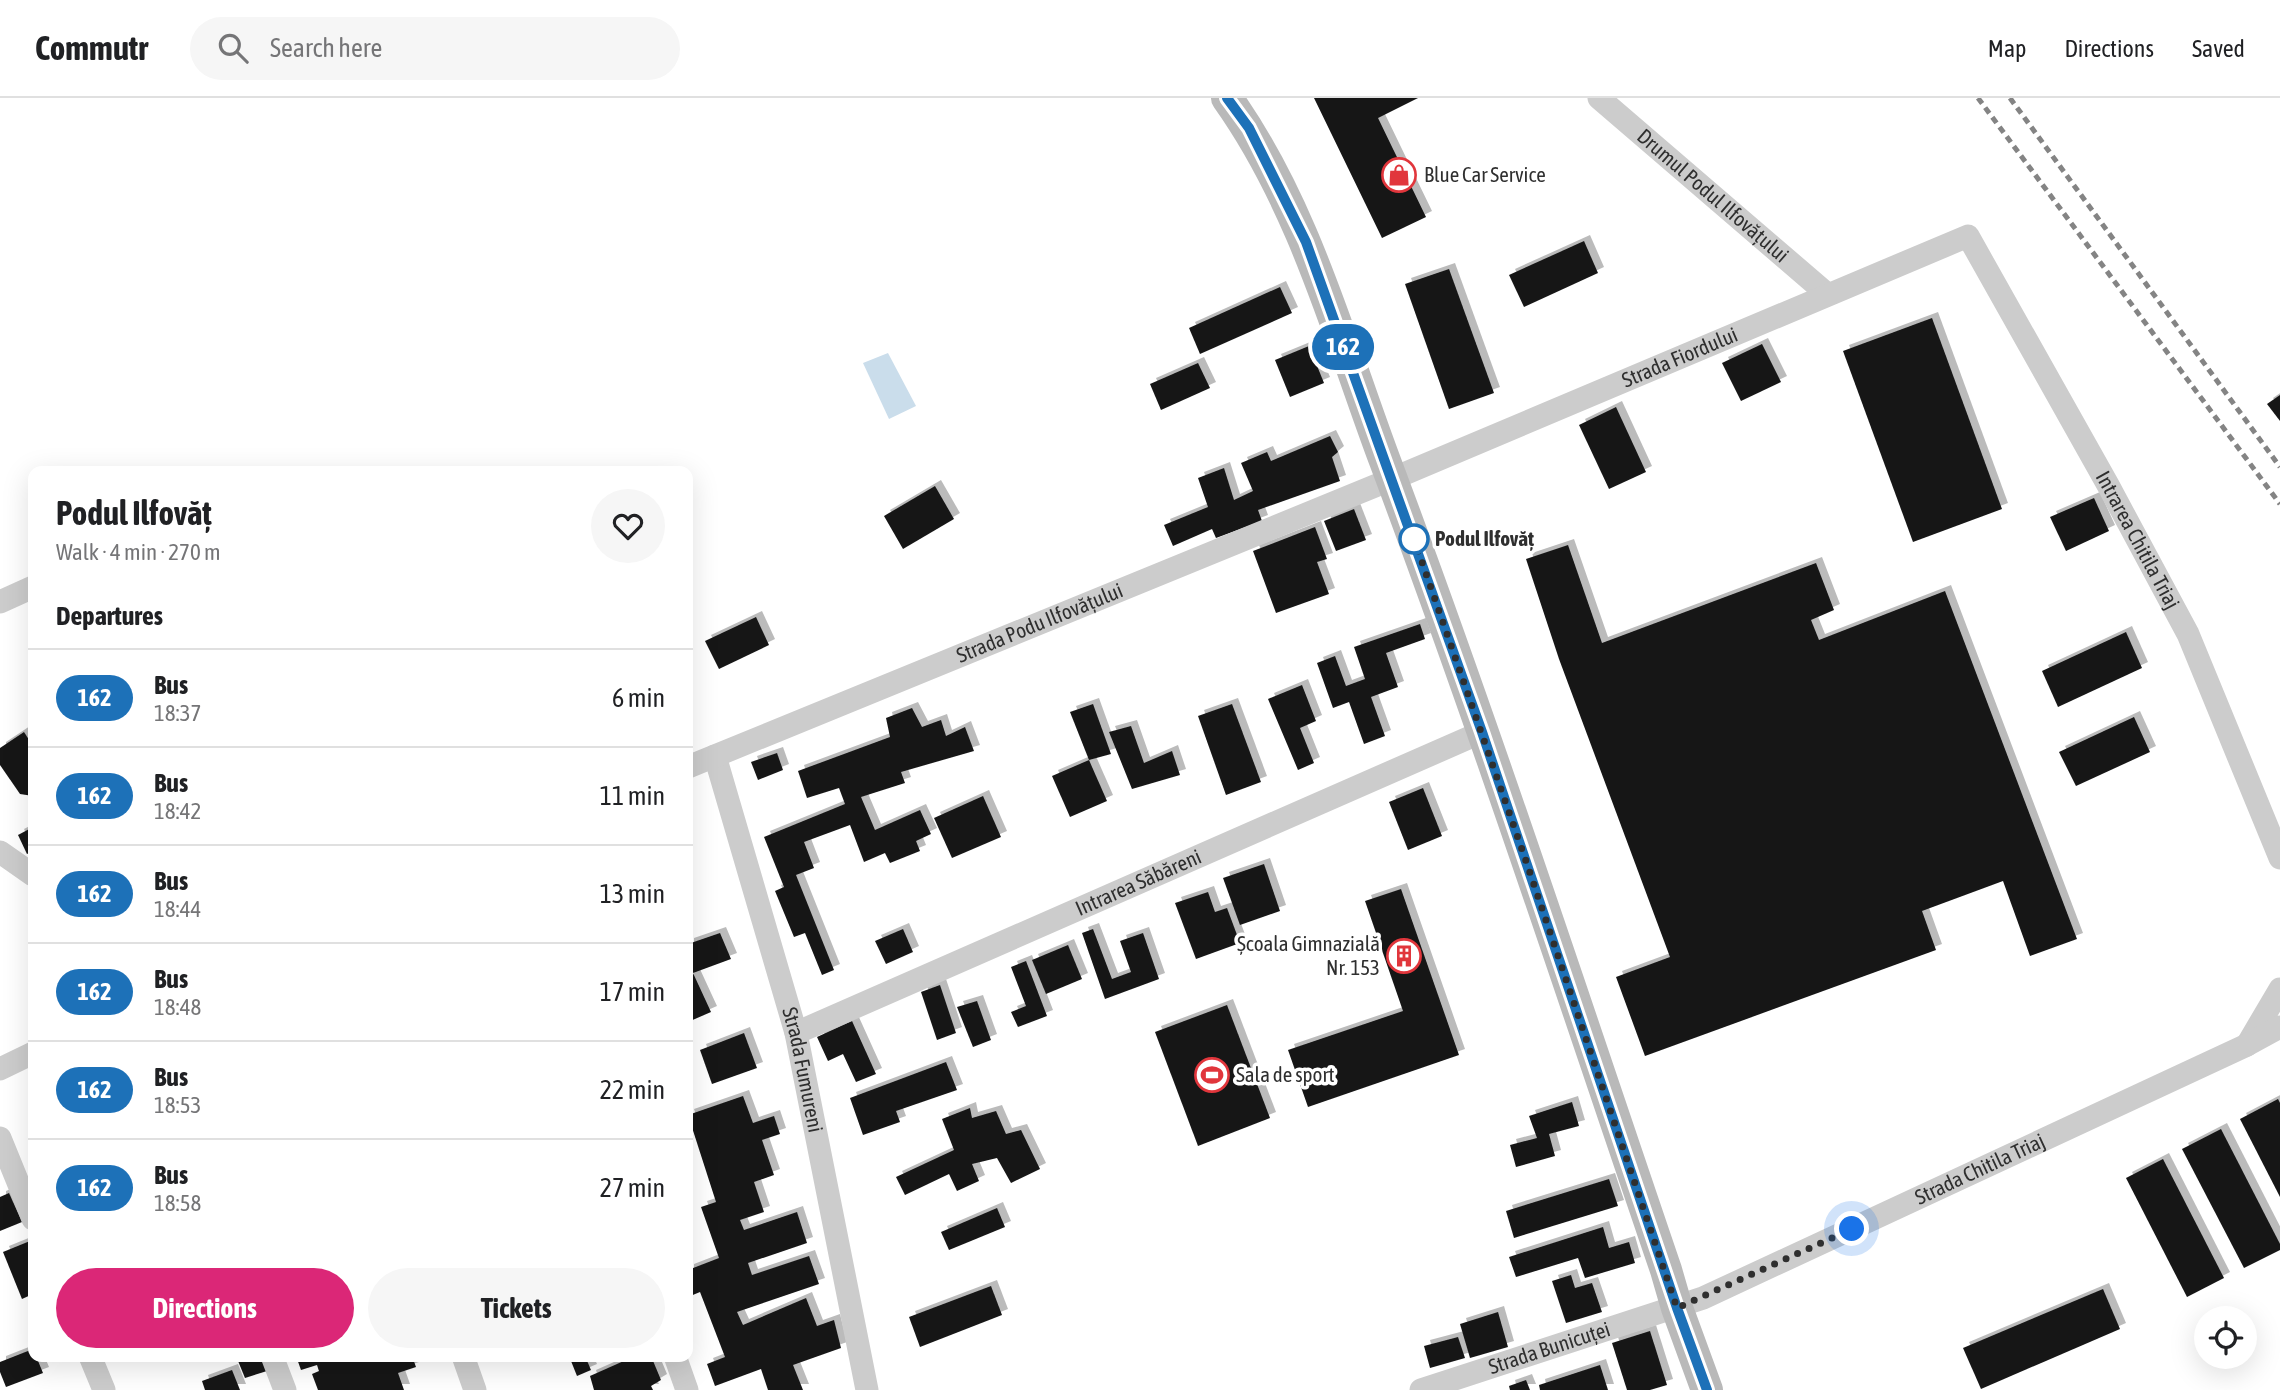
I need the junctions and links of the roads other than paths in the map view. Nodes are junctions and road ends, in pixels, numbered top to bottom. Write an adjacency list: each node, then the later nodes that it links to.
1 (1227, 98): 5 (main road)
2 (1599, 98): 4 (street, Drumul Podul Ilfovățului)
3 (1968, 236): 4 (street, Strada Fiordului); 12 (street, Intrarea Chitila Triaj)
4 (1827, 294): 5 (street, Strada Fiordului)
5 (1392, 479): 8 (main road); 9 (street, Strada Podu Ilfovățului)
6 (28, 589): 7 (street)
7 (0, 601)
8 (1482, 732): 16 (street, Intrarea Săbăreni); 22 (main road)
9 (715, 756): 10 (street, Strada Podu Ilfovățului); 16 (street, Strada Fumureni)
10 (693, 765)
11 (0, 852): 13 (street)
12 (2280, 858)
13 (28, 872)
14 (2280, 989): 17 (street)
15 (2280, 1027): 17 (street, Strada Chitila Triaj)
16 (796, 1033): 31 (street, Strada Fumureni)
17 (2247, 1045): 22 (street, Strada Chitila Triaj)
18 (28, 1055): 19 (street)
19 (0, 1069)
20 (0, 1138): 21 (street)
21 (28, 1207)
22 (1677, 1308): 32 (street, Strada Bunicuței); 33 (main road)
23 (92, 1362): 27 (street)
24 (274, 1362): 28 (street)
25 (465, 1362): 29 (street)
26 (677, 1362): 30 (street)
27 (104, 1390)
28 (285, 1390)
29 (475, 1390)
30 (687, 1390)
31 (867, 1390)
32 (1421, 1390)
33 (1707, 1390)

